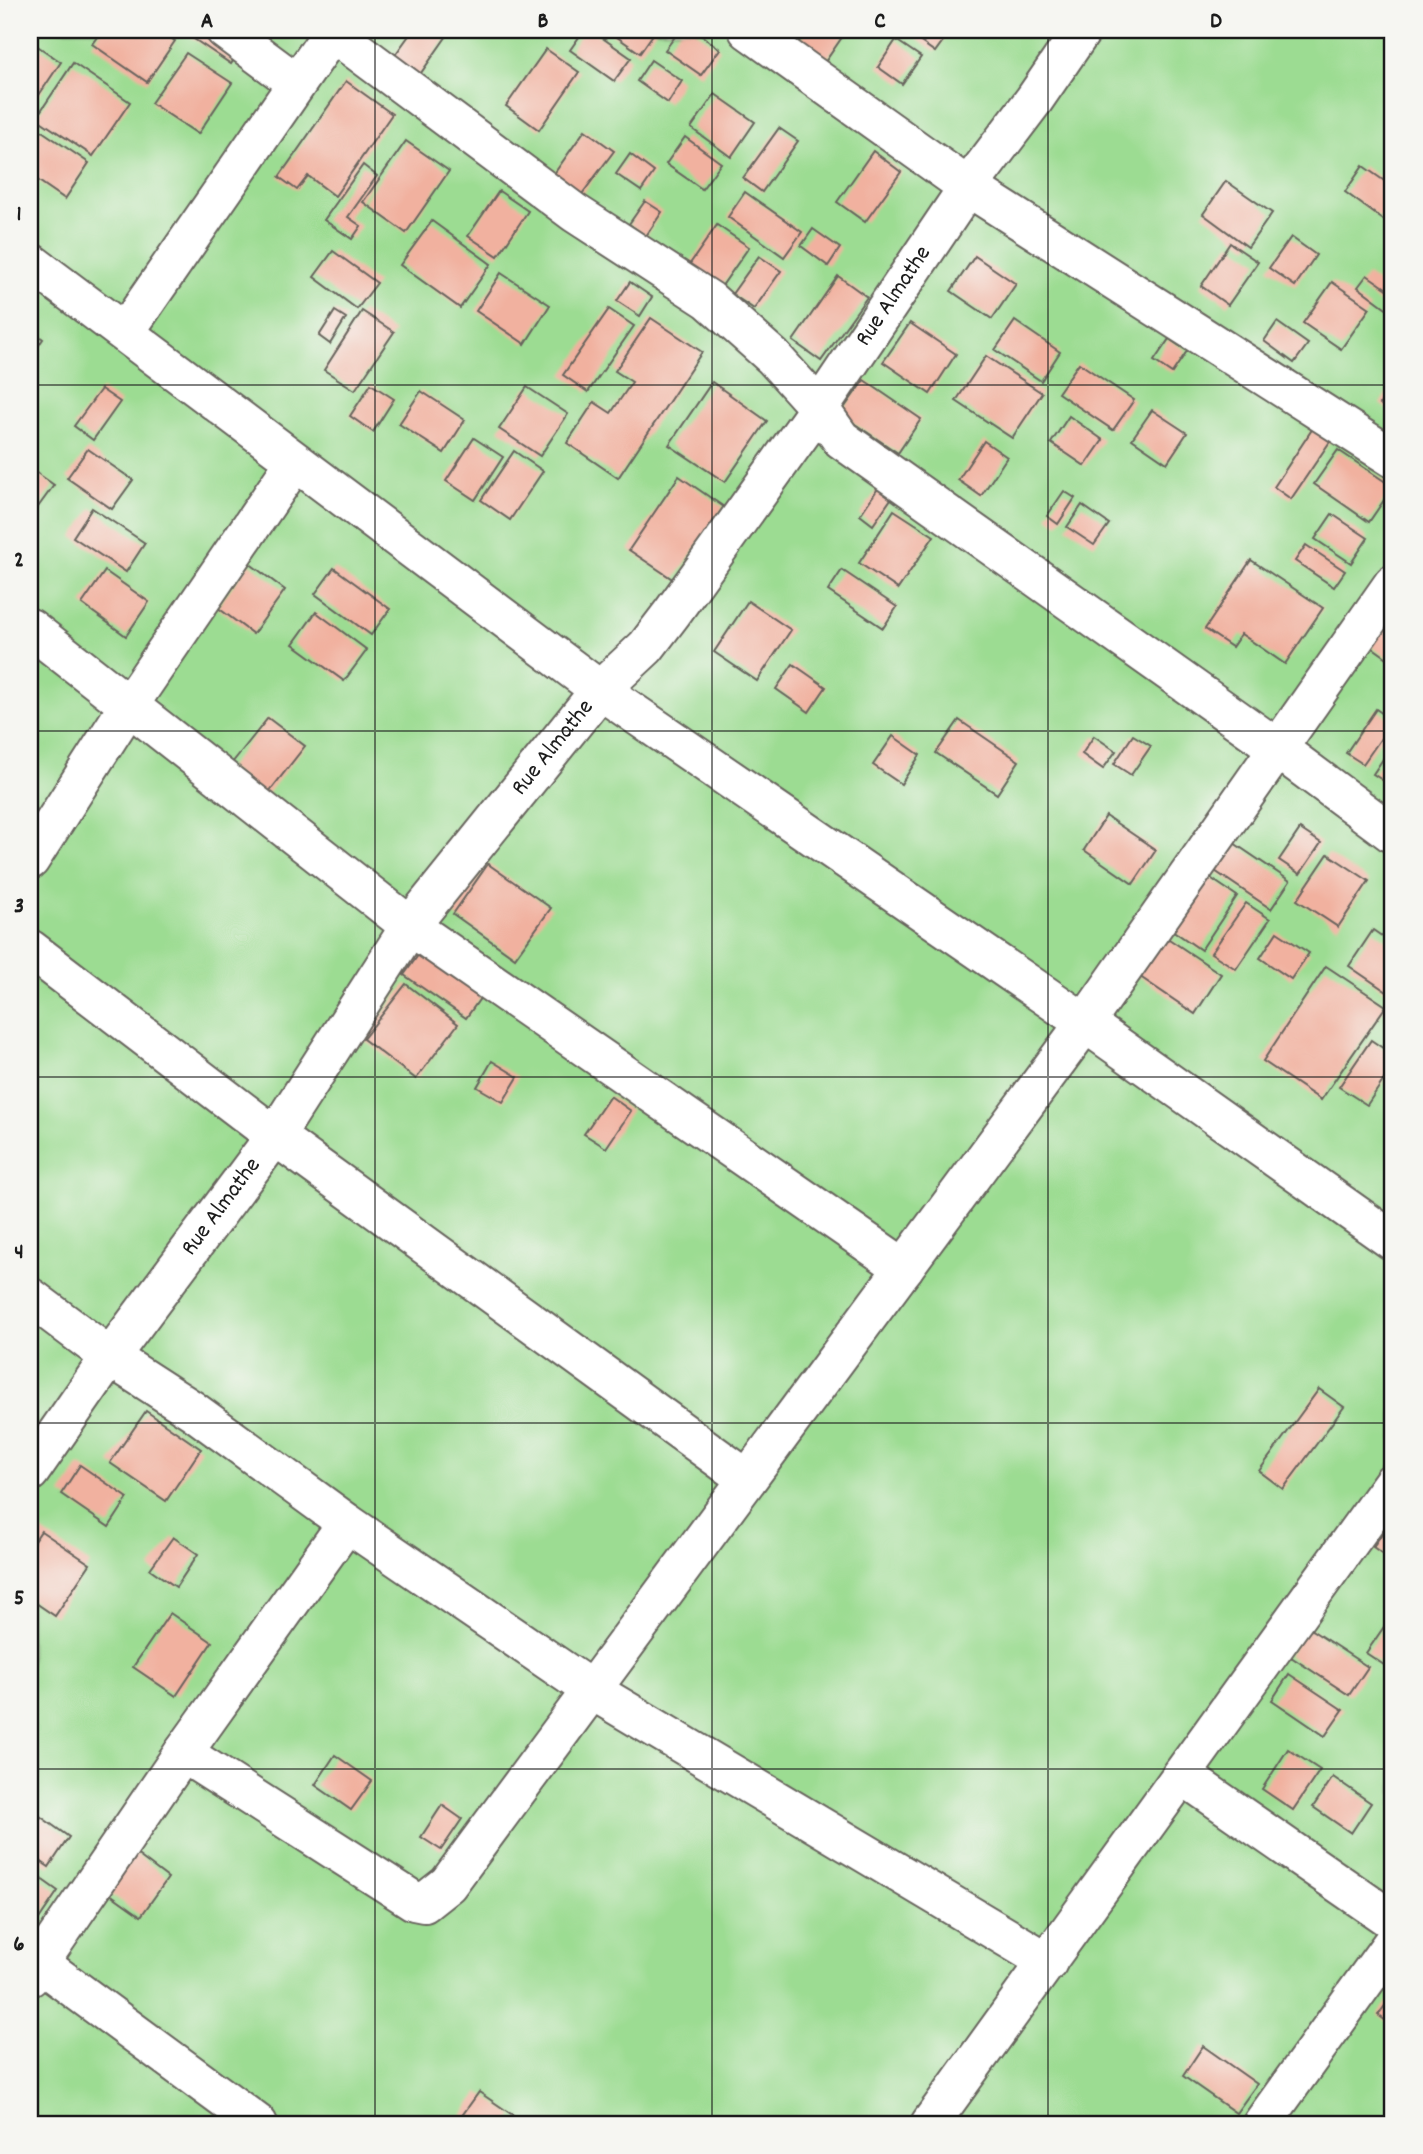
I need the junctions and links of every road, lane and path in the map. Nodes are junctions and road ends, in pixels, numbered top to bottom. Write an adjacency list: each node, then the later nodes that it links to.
1 (225, 30): 5 (street)
2 (748, 30): 6 (street)
3 (1082, 30): 6 (street, Rue Almathe)
4 (333, 31): 5 (street); 9 (street)
5 (295, 82): 8 (street)
6 (968, 187): 9 (street, Rue Almathe); 10 (street)
7 (30, 262): 8 (street)
8 (125, 332): 11 (street)
9 (819, 408): 14 (street, Rue Almathe); 16 (street)
10 (1393, 457)
11 (295, 462): 14 (street); 15 (street)
12 (1393, 584): 16 (street)
13 (30, 628): 15 (street)
14 (600, 690): 19 (street, Rue Almathe); 21 (street)
15 (129, 705): 18 (street); 19 (street)
16 (1277, 748): 17 (street); 21 (street)
17 (1393, 834)
18 (30, 860)
19 (410, 926): 22 (street, Rue Almathe); 24 (street)
20 (30, 949): 22 (street)
21 (1085, 1023): 23 (street); 24 (street)
22 (275, 1136): 26 (street, Rue Almathe); 28 (street)
23 (1393, 1241)
24 (904, 1268): 28 (street)
25 (30, 1297): 26 (street)
26 (110, 1357): 27 (street, Rue Almathe); 30 (street)
27 (30, 1472)
28 (747, 1479): 31 (street)
29 (1393, 1482): 33 (street)
30 (347, 1523): 31 (street); 32 (street)
31 (593, 1691): 32 (street); 36 (street)
32 (183, 1753): 37 (street)
33 (1182, 1774): 34 (street); 36 (street)
34 (1393, 1920)
35 (1393, 1942): 40 (street)
36 (1048, 1962): 39 (street)
37 (33, 1965): 38 (street)
38 (258, 2124)
39 (930, 2124)
40 (1262, 2124)

